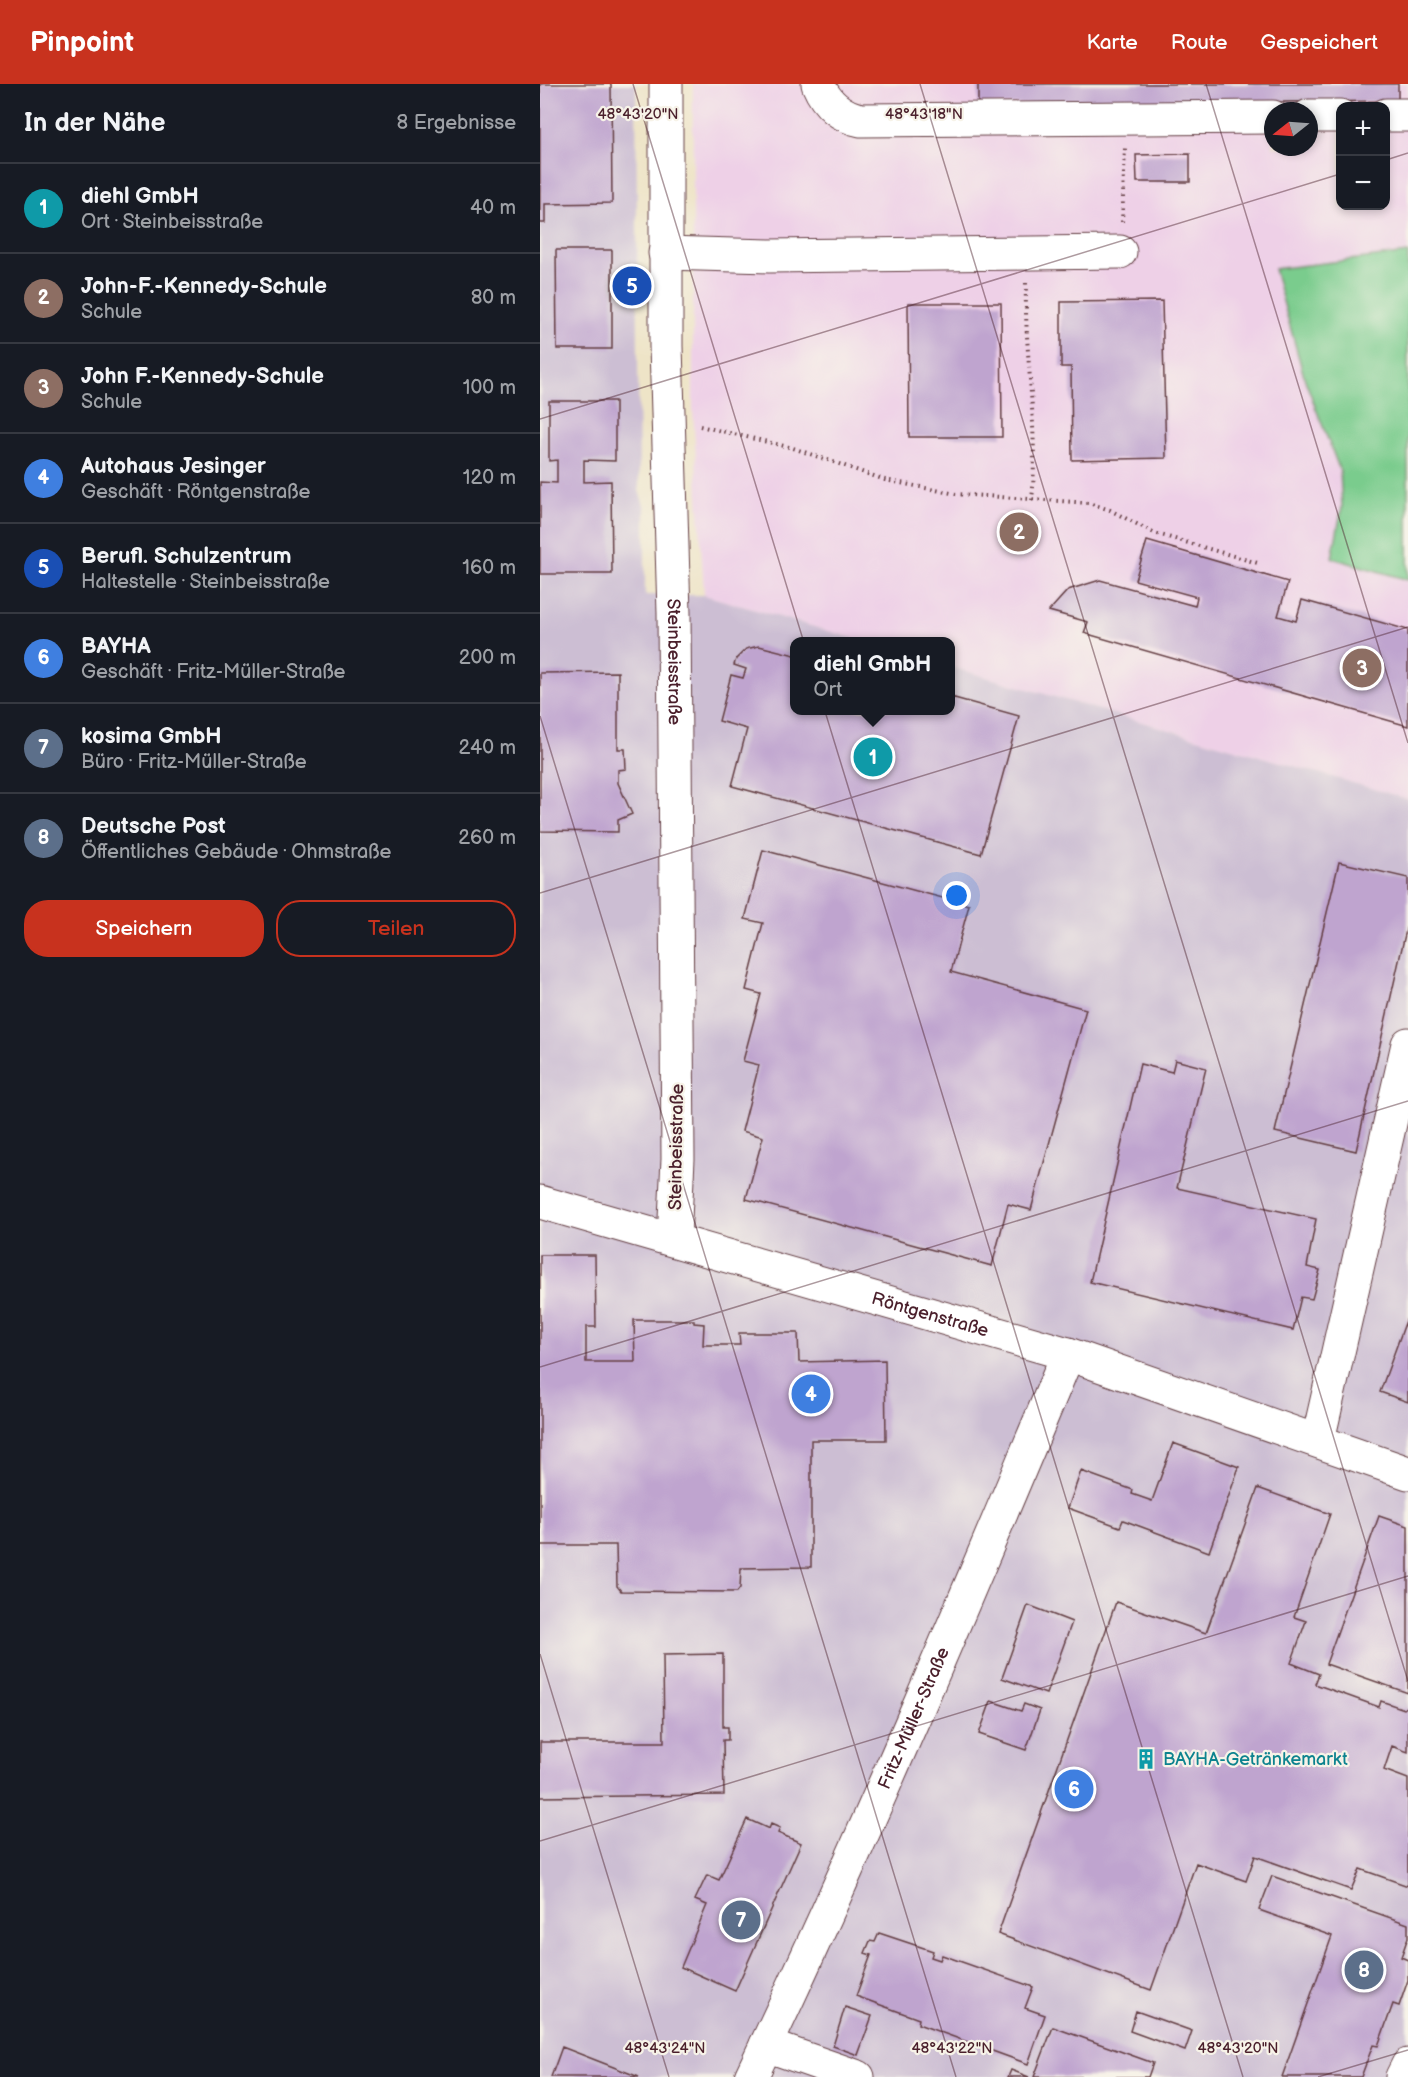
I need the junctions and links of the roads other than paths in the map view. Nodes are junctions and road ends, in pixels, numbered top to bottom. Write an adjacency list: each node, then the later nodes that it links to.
1 (666, 84): 9 (street, Steinbeisstraße)
2 (819, 84): 7 (street)
3 (1408, 115): 6 (street)
4 (1318, 116): 5 (street)
5 (1336, 116)
6 (1390, 116)
7 (1264, 117)
8 (1120, 252): 9 (street)
9 (665, 253): 12 (street, Steinbeisstraße)
10 (1408, 1044): 14 (street)
11 (540, 1202): 12 (street, Röntgenstraße)
12 (674, 1239): 13 (street, Röntgenstraße)
13 (1068, 1353): 14 (street, Röntgenstraße); 16 (street, Fritz-Müller-Straße)
14 (1318, 1440): 15 (street, Röntgenstraße)
15 (1408, 1473)
16 (766, 2045): 18 (street, Fritz-Müller-Straße); 19 (street)
17 (1408, 2065): 20 (street)
18 (751, 2077)
19 (858, 2077)
20 (1402, 2077)

